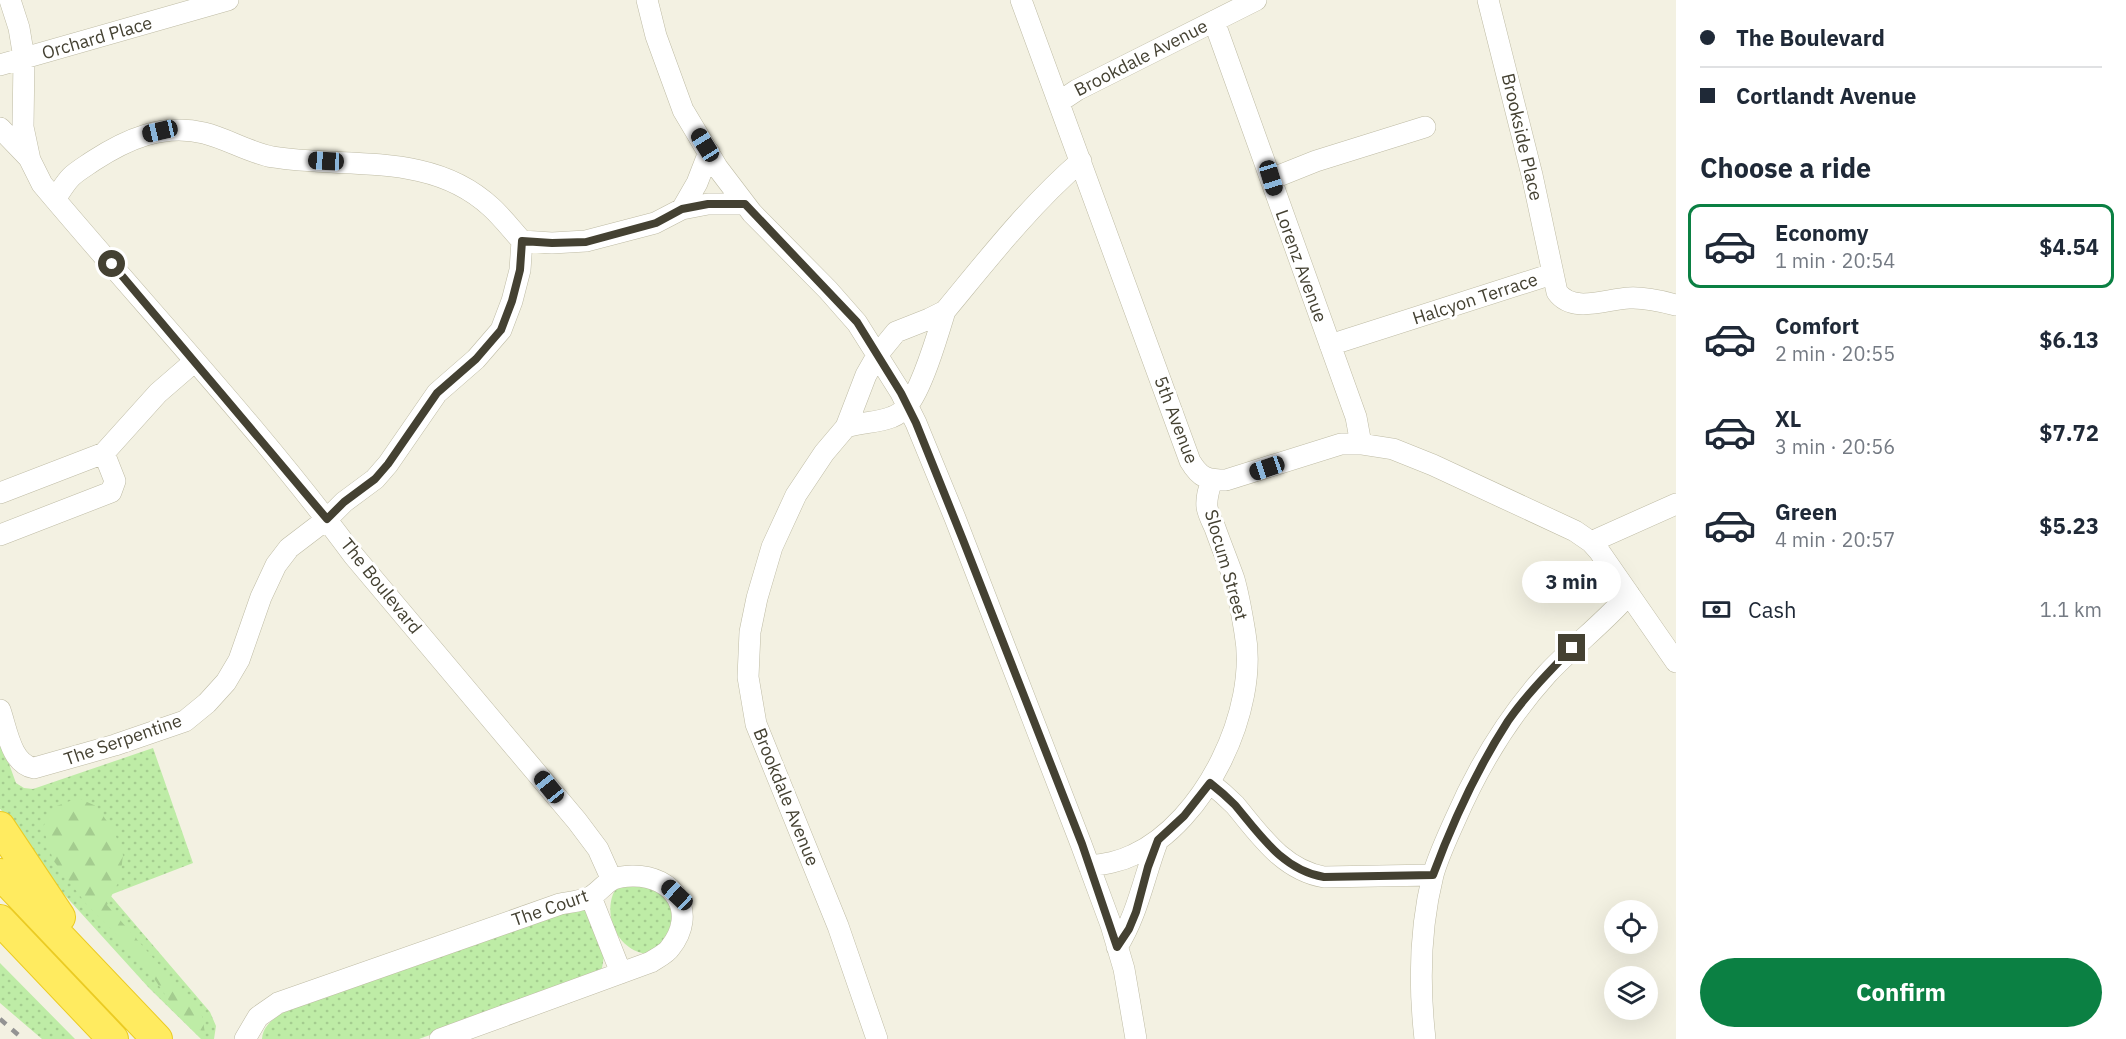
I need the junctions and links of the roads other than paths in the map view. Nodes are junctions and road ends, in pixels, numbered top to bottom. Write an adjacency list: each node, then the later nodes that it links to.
1 (10, 0): 8 (street, The Boulevard)
2 (228, 0): 8 (street, Orchard Place)
3 (646, 0): 13 (street)
4 (1021, 0): 10 (street, 5th Avenue)
5 (1256, 0): 7 (street, Brookdale Avenue)
6 (1488, 0): 21 (street, Brookside Place)
7 (1214, 21): 10 (street, Brookdale Avenue); 16 (street, Lorenz Avenue)
8 (24, 58): 9 (street, Orchard Place); 14 (street, The Boulevard)
9 (0, 65)
10 (1059, 102): 15 (street, 5th Avenue)
11 (1425, 127): 16 (street)
12 (0, 128): 14 (street, The Boulevard)
13 (709, 152): 18 (street); 19 (street)
14 (30, 160): 17 (street, The Boulevard)
15 (1081, 161): 23 (street, Brookdale Avenue); 31 (street, 5th Avenue)
16 (1271, 178): 24 (street, Lorenz Avenue)
17 (55, 199): 20 (street); 26 (street, The Boulevard)
18 (745, 204): 19 (street); 25 (street)
19 (682, 209): 20 (street)
20 (522, 241): 34 (street, The Serpentine)
21 (1552, 274): 22 (street, Halcyon Terrace); 24 (street, Halcyon Terrace)
22 (1676, 305)
23 (945, 311): 25 (street, Brookdale Avenue); 27 (street, Brookdale Avenue)
24 (1330, 345): 29 (street, Lorenz Avenue)
25 (878, 354): 27 (street); 28 (street, Brookdale Avenue)
26 (195, 361): 30 (street); 34 (street, The Boulevard)
27 (907, 406): 28 (street); 43 (street)
28 (846, 426): 58 (street, Brookdale Avenue)
29 (1361, 444): 31 (street, 5th Avenue); 36 (street, 5th Avenue)
30 (104, 453): 32 (street); 35 (street)
31 (1212, 480): 40 (street, Slocum Street)
32 (0, 493)
33 (1676, 504): 36 (street)
34 (327, 519): 39 (street, The Serpentine); 46 (street, The Boulevard)
35 (0, 535)
36 (1591, 542): 37 (street, 5th Avenue)
37 (1629, 594): 38 (street, 5th Avenue); 45 (street)
38 (1676, 662)
39 (0, 710)
40 (1210, 783): 42 (street, Slocum Street); 45 (street)
41 (0, 827): 52 (highway)
42 (1158, 840): 43 (street, Slocum Street); 50 (street, Slocum Street)
43 (1089, 866): 50 (street)
44 (0, 874): 52 (highway)
45 (1433, 875): 60 (street)
46 (611, 878): 47 (street, The Court); 51 (street)
47 (591, 897): 51 (street); 56 (street, The Court)
48 (0, 920): 53 (highway)
49 (0, 941): 53 (highway)
50 (1117, 947): 59 (street)
51 (621, 973): 57 (street)
52 (115, 996): 55 (highway)
53 (81, 1006): 54 (highway)
54 (113, 1039)
55 (157, 1039)
56 (245, 1039)
57 (440, 1039)
58 (877, 1039)
59 (1136, 1039)
60 (1425, 1039)

